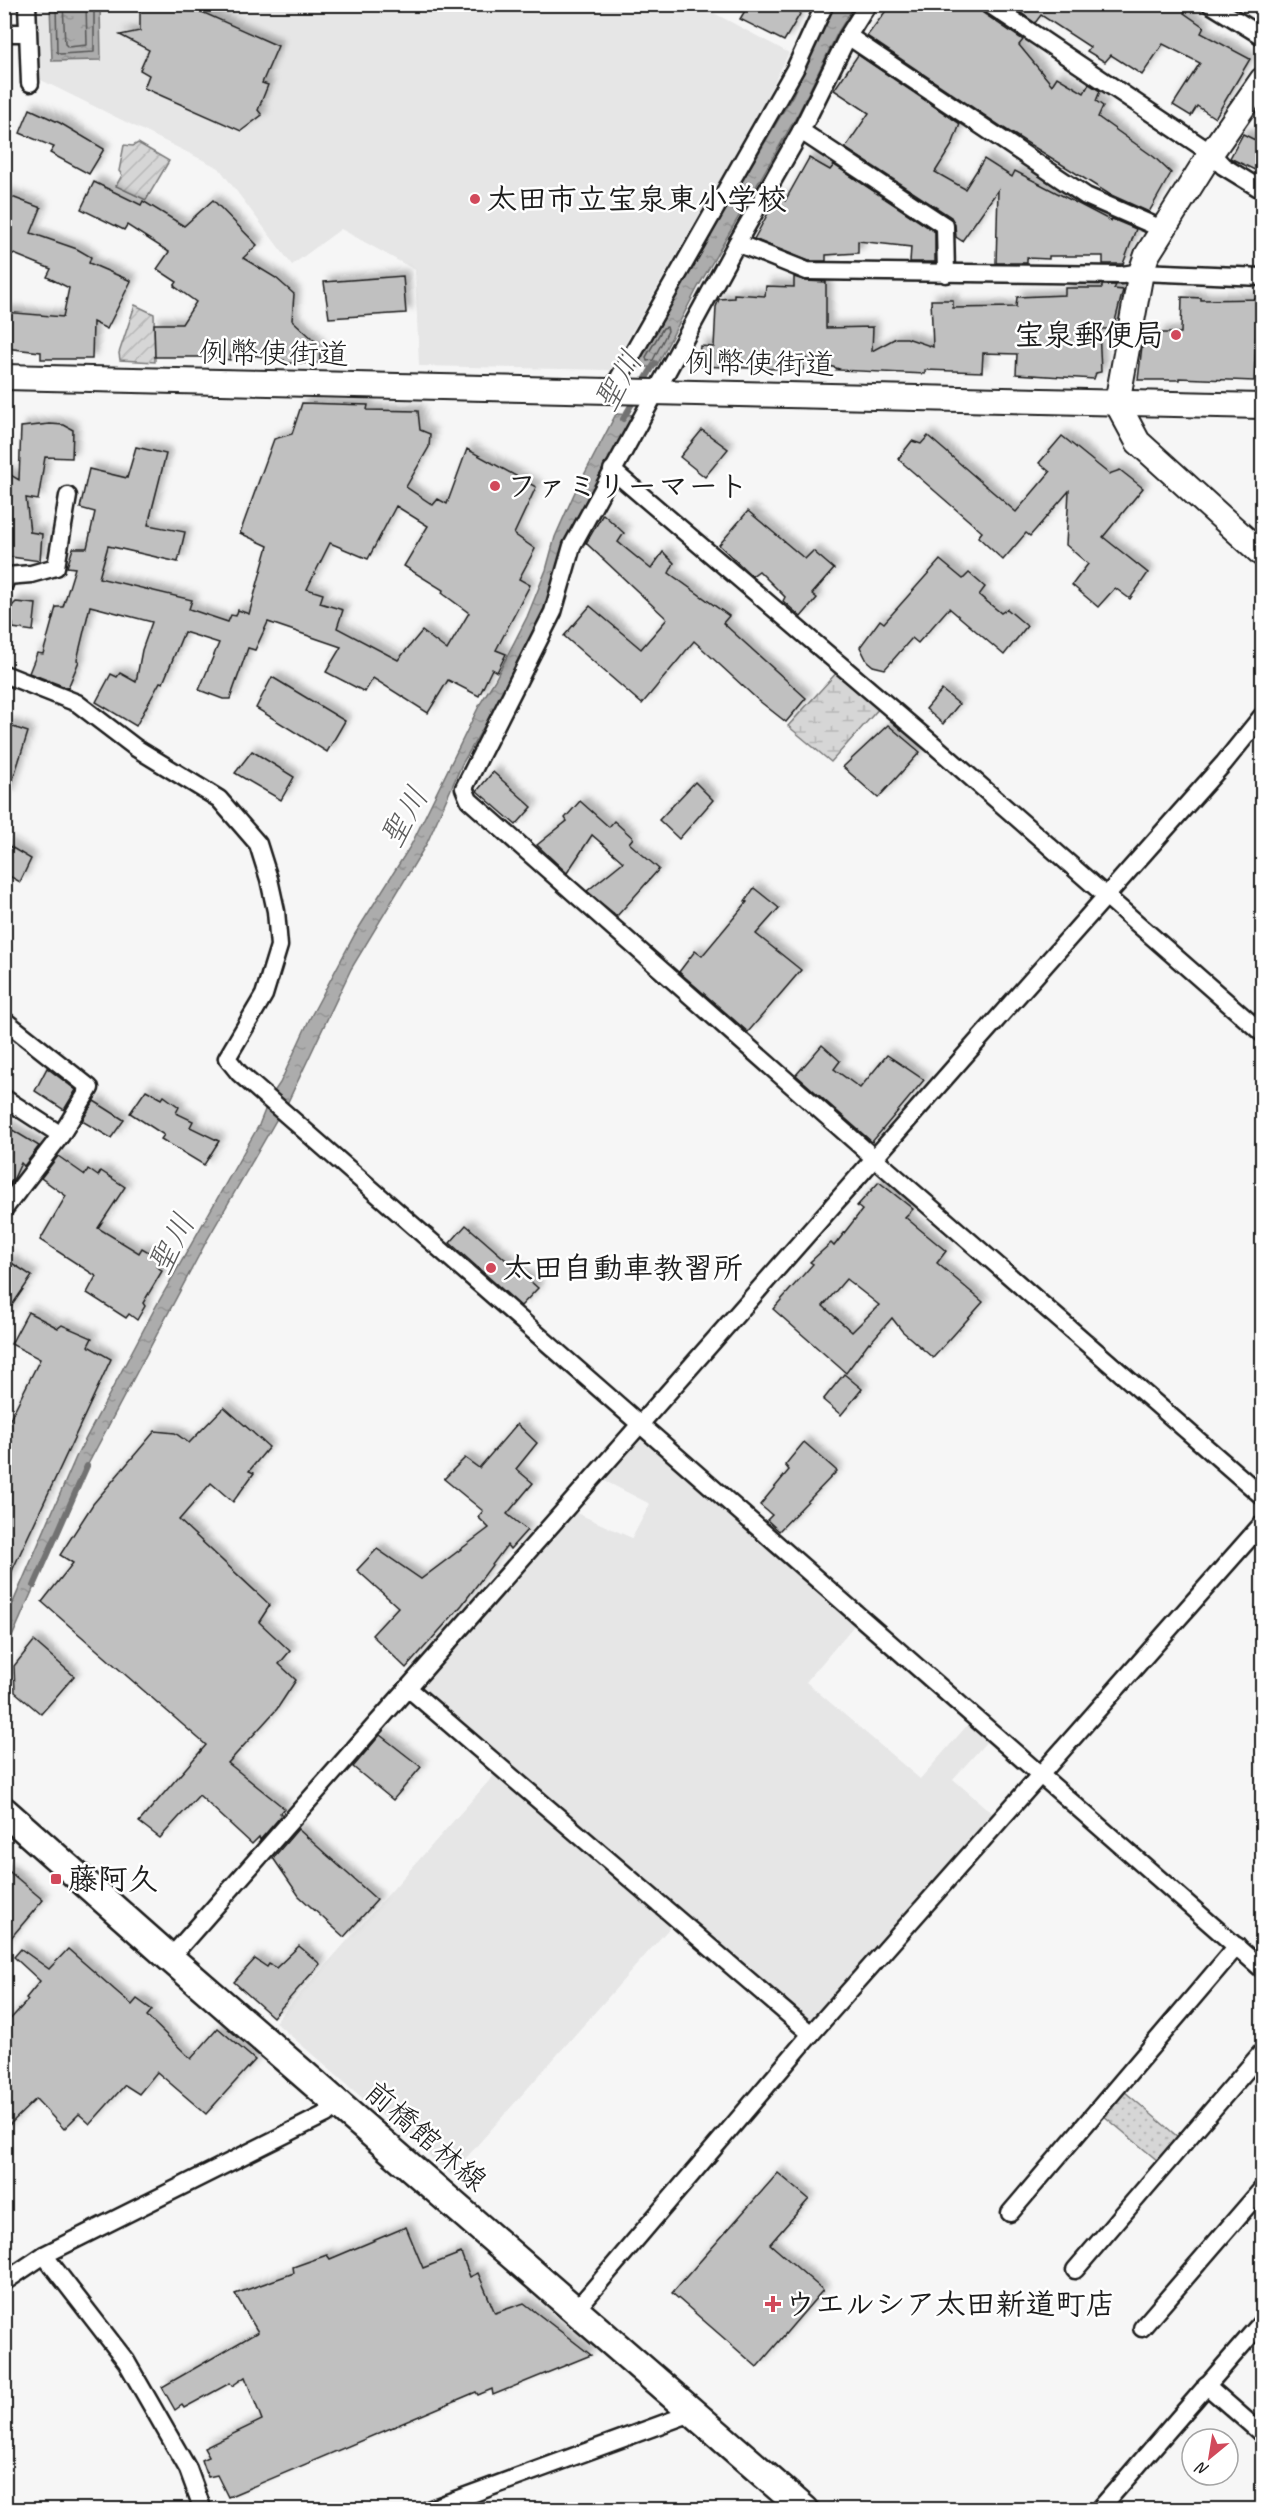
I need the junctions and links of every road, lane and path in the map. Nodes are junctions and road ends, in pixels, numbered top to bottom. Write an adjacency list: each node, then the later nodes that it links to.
1 (27, 4): 7 (street)
2 (825, 4): 21 (street)
3 (868, 4): 8 (street)
4 (989, 4): 13 (street)
5 (1210, 4): 9 (street)
6 (4, 33): 7 (street)
7 (27, 33): 11 (street)
8 (848, 36): 12 (street); 15 (street)
9 (1263, 36)
10 (1263, 80): 13 (main road)
11 (30, 83)
12 (801, 131): 16 (street); 18 (street)
13 (1211, 153): 14 (street); 15 (main road)
14 (1263, 190)
15 (1162, 229): 17 (main road)
16 (737, 243): 18 (street); 22 (street)
17 (1141, 272): 18 (street); 19 (street); 23 (main road)
18 (946, 274)
19 (1263, 277)
20 (4, 377): 21 (main road, 例幣使街道)
21 (616, 392): 22 (main road, 例幣使街道)
22 (653, 392): 23 (main road, 例幣使街道); 25 (street)
23 (1117, 403): 24 (main road, 例幣使街道); 27 (main road)
24 (1263, 406)
25 (612, 471): 31 (street); 36 (street)
26 (68, 496): 28 (street)
27 (1263, 554)
28 (4, 584)
29 (4, 674): 38 (street)
30 (1263, 716): 31 (street)
31 (1106, 895): 33 (street); 36 (street)
32 (4, 1020): 35 (street)
33 (1263, 1033)
34 (4, 1098): 35 (street)
35 (61, 1135): 37 (street)
36 (873, 1157): 38 (street); 39 (street)
37 (4, 1209)
38 (641, 1424): 41 (street); 42 (street)
39 (1263, 1496)
40 (1263, 1524): 42 (street)
41 (408, 1688): 45 (street); 47 (street)
42 (1040, 1775): 44 (street); 47 (street)
43 (4, 1811): 45 (main road, 前橋館林線)
44 (1237, 1946): 46 (street); 51 (street)
45 (170, 1958): 49 (main road, 前橋館林線)
46 (1263, 1969)
47 (811, 2034): 55 (street)
48 (1263, 2052): 53 (street)
49 (338, 2103): 52 (street); 55 (main road, 前橋館林線)
50 (1263, 2189): 57 (street)
51 (1010, 2213)
52 (44, 2255): 54 (street); 61 (street)
53 (1075, 2270)
54 (4, 2282)
55 (575, 2311): 59 (main road, 前橋館林線)
56 (1263, 2322): 58 (street)
57 (1142, 2328)
58 (1206, 2385): 60 (street); 64 (street)
59 (692, 2413): 62 (street); 63 (main road, 前橋館林線)
60 (1263, 2434)
61 (203, 2510)
62 (428, 2510)
63 (805, 2510)
64 (1099, 2510)

